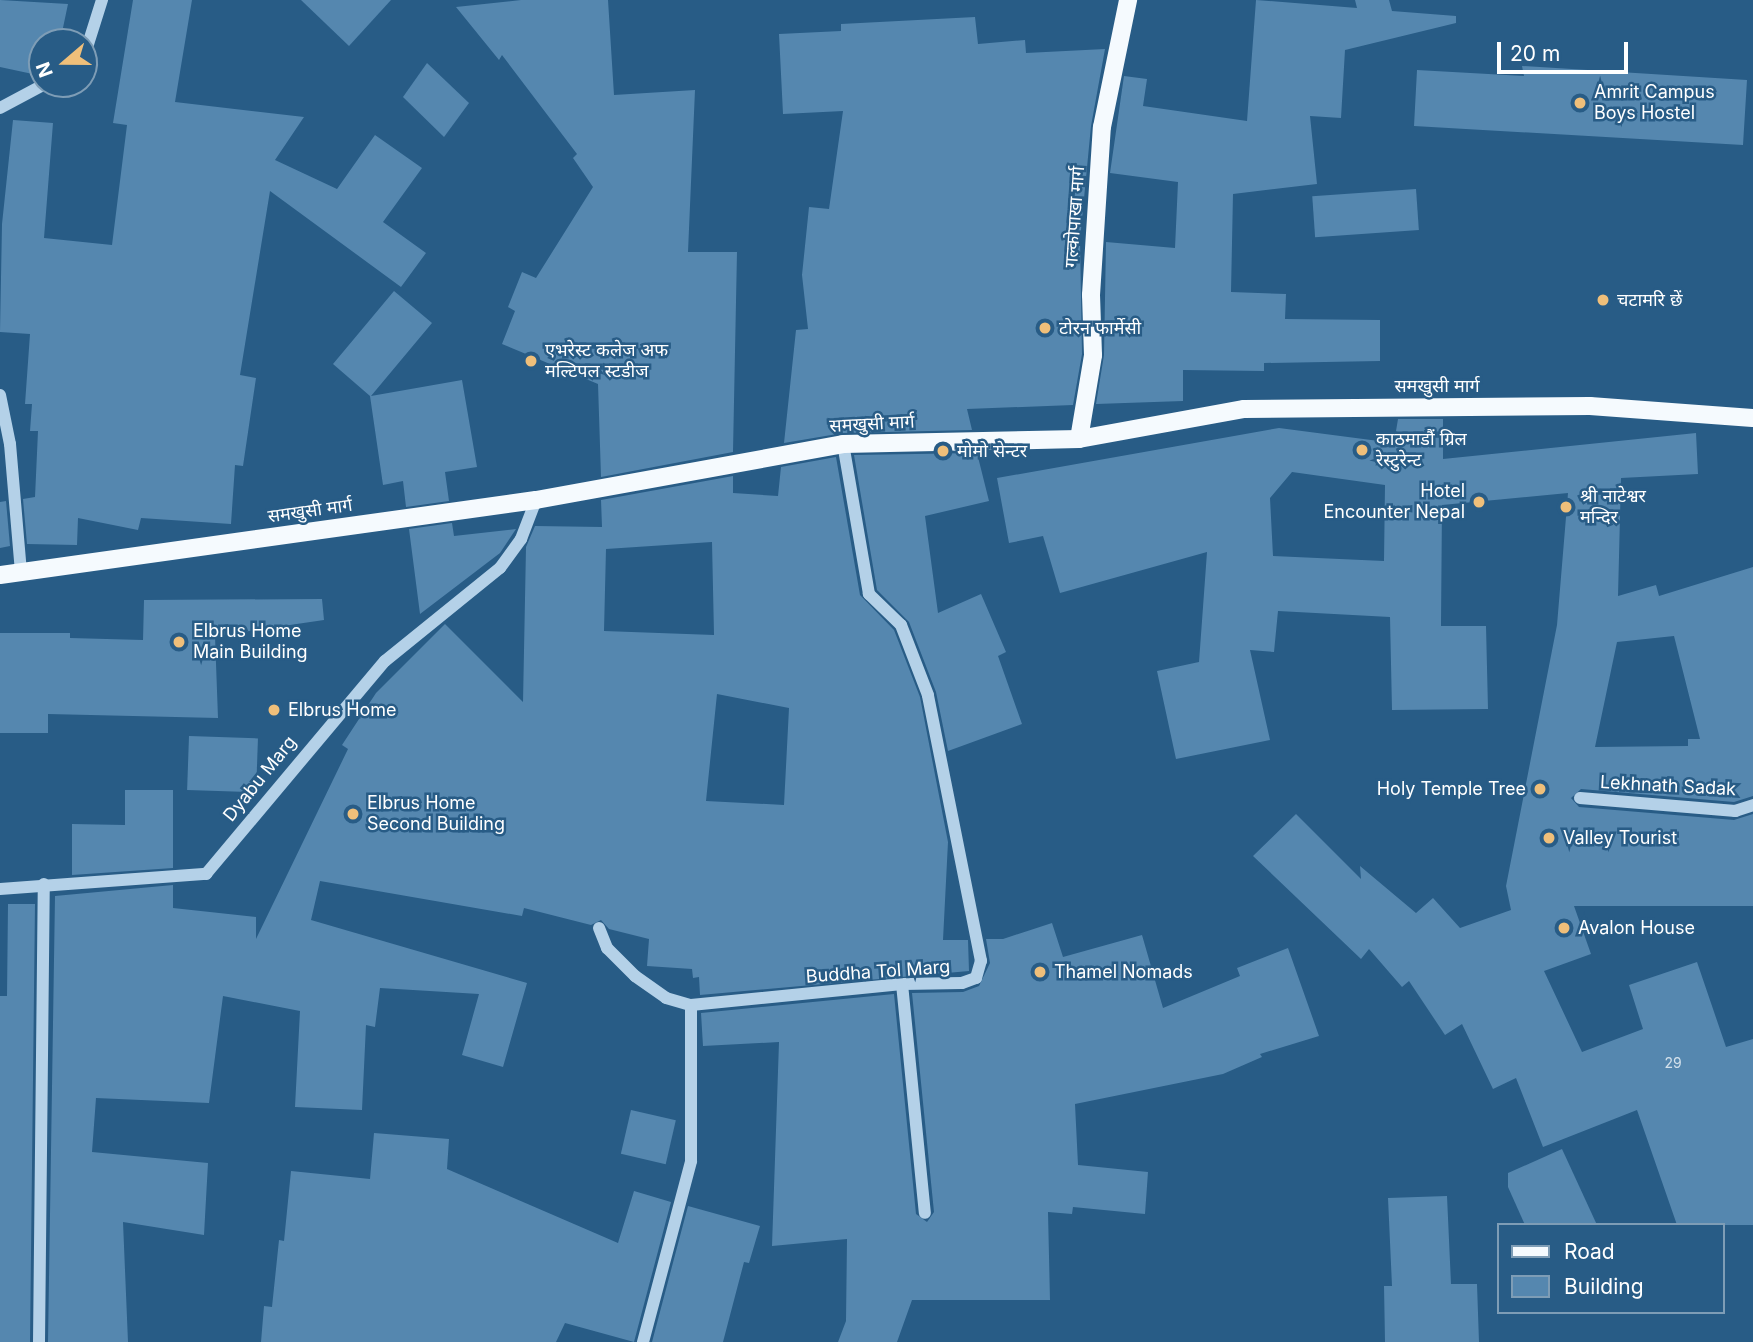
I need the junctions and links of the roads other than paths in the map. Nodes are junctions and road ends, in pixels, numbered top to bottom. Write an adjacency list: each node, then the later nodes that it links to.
1 (102, 0): 3 (street)
2 (1128, 0): 8 (main road, गल्कोपाखा मार्ग)
3 (93, 28)
4 (28, 93): 5 (street)
5 (0, 108)
6 (0, 395): 11 (street)
7 (1753, 418): 8 (main road, समखुसी मार्ग)
8 (1079, 439): 9 (main road, समखुसी मार्ग)
9 (843, 444): 10 (main road, समखुसी मार्ग); 18 (street, Buddha Tol Marg)
10 (536, 500): 11 (main road, समखुसी मार्ग); 15 (street, Dyabu Marg)
11 (20, 573): 12 (main road, समखुसी मार्ग)
12 (0, 575)
13 (1580, 798): 14 (street, Lekhnath Sadak)
14 (1753, 805)
15 (44, 884): 16 (street, Dyabu Marg); 21 (street)
16 (0, 888)
17 (599, 929): 19 (street)
18 (902, 984): 19 (street, Buddha Tol Marg); 20 (street)
19 (691, 1004): 22 (street)
20 (925, 1213)
21 (39, 1342)
22 (643, 1342)

